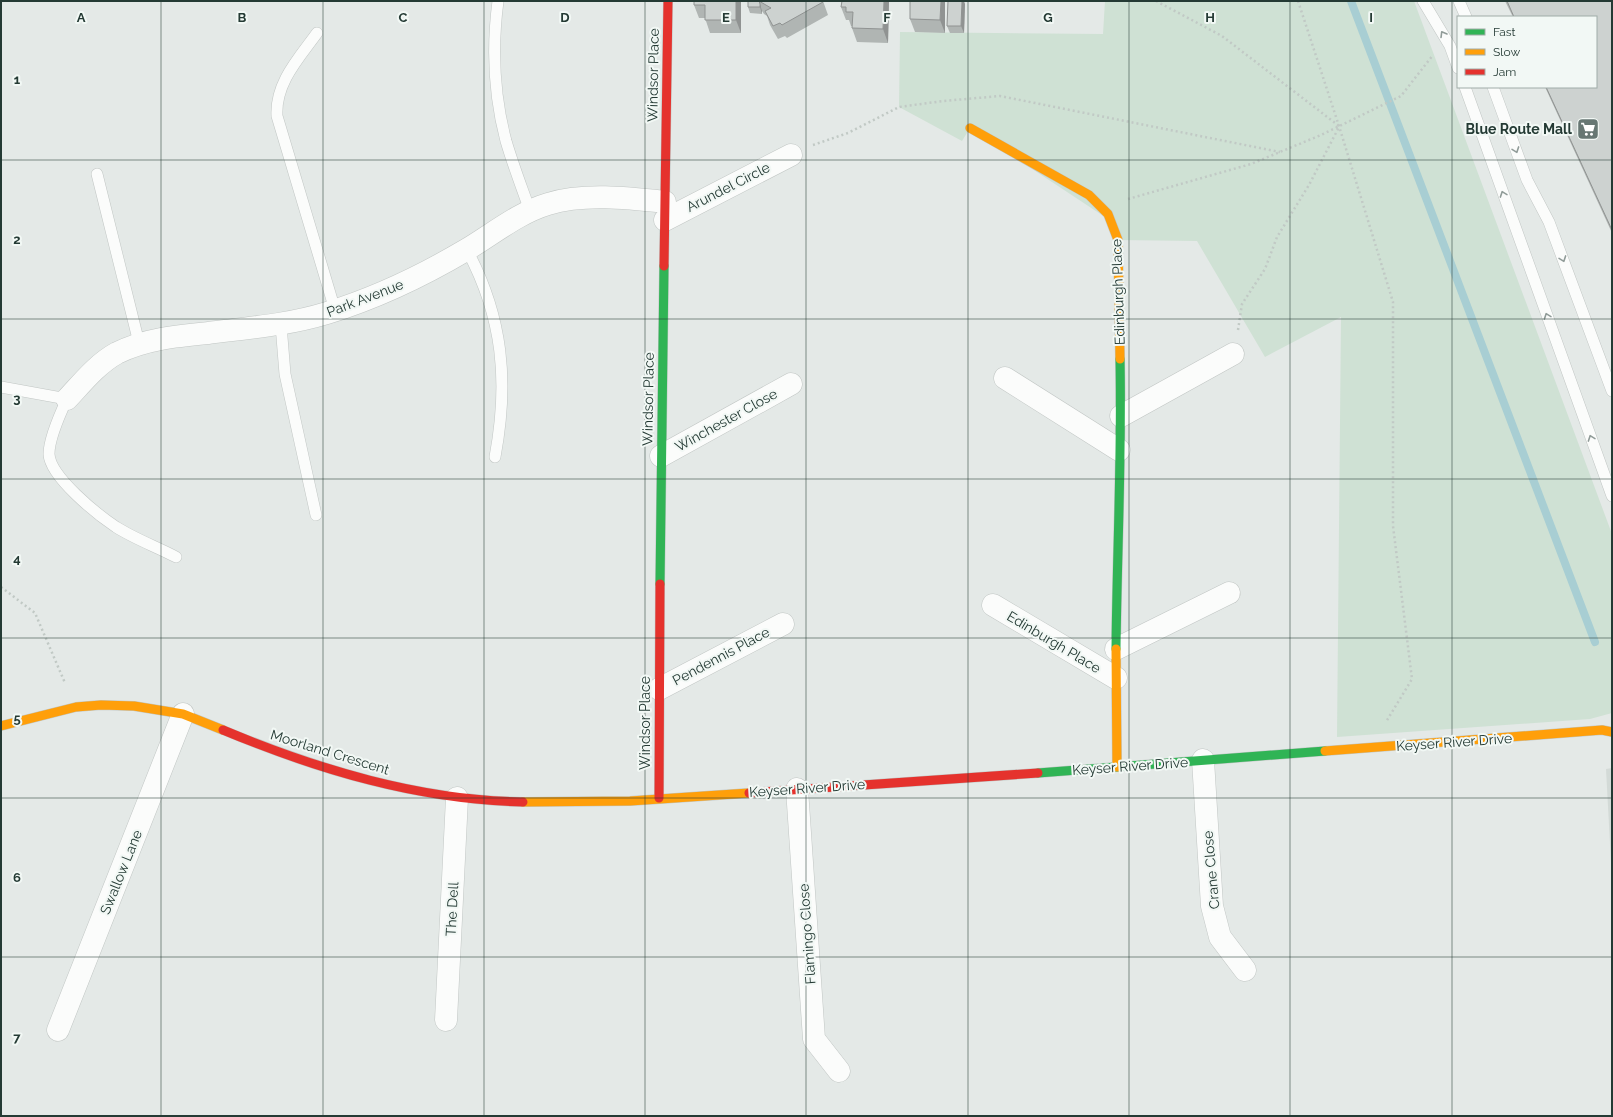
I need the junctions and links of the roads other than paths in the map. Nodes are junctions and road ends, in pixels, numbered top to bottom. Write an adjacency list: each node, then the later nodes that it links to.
1 (498, 1): 13 (lane)
2 (668, 1): 14 (street, Windsor Place)
3 (1423, 1): 7 (lane, one-way to 3)
4 (1459, 1): 5 (lane)
5 (1466, 16)
6 (318, 33): 16 (lane)
7 (1457, 65)
8 (1465, 88): 29 (lane, one-way to 8)
9 (1493, 88): 23 (lane, one-way to 23)
10 (970, 128): 25 (street, Edinburgh Place)
11 (791, 155): 14 (street, Arundel Circle)
12 (97, 174): 18 (lane)
13 (530, 211): 14 (street, Park Avenue); 15 (street, Park Avenue)
14 (665, 211): 27 (street, Windsor Place)
15 (467, 250): 16 (street, Park Avenue); 28 (lane)
16 (335, 310): 17 (street, Park Avenue)
17 (281, 324): 18 (street, Park Avenue); 30 (lane)
18 (139, 343): 24 (street, Park Avenue)
19 (1233, 354): 25 (street)
20 (1005, 378): 26 (street)
21 (791, 384): 27 (street, Winchester Close)
22 (1, 388): 24 (lane)
23 (1612, 391)
24 (67, 399): 31 (lane)
25 (1121, 416): 26 (street, Edinburgh Place)
26 (1119, 450): 35 (street, Edinburgh Place)
27 (661, 456): 37 (street, Windsor Place)
28 (495, 457)
29 (1612, 496)
30 (316, 515)
31 (176, 557)
32 (1229, 594): 35 (street, Edinburgh Place)
33 (993, 605): 36 (street, Edinburgh Place)
34 (783, 624): 37 (street, Pendennis Place)
35 (1116, 649): 36 (street, Edinburgh Place)
36 (1116, 678): 42 (street, Edinburgh Place)
37 (659, 689): 45 (street, Windsor Place)
38 (183, 714): 39 (street, Moorland Crescent); 44 (street, Moorland Crescent); 48 (street, Swallow Lane)
39 (1, 726)
40 (1609, 729): 41 (street, Keyser River Drive)
41 (1204, 760): 42 (street, Keyser River Drive); 46 (street, Crane Close)
42 (1117, 767): 43 (street, Keyser River Drive)
43 (797, 789): 45 (street, Keyser River Drive); 49 (street, Flamingo Close)
44 (457, 798): 45 (street, Moorland Crescent); 47 (street, The Dell)
45 (659, 798)
46 (1245, 970)
47 (446, 1020)
48 (58, 1030)
49 (838, 1071)

